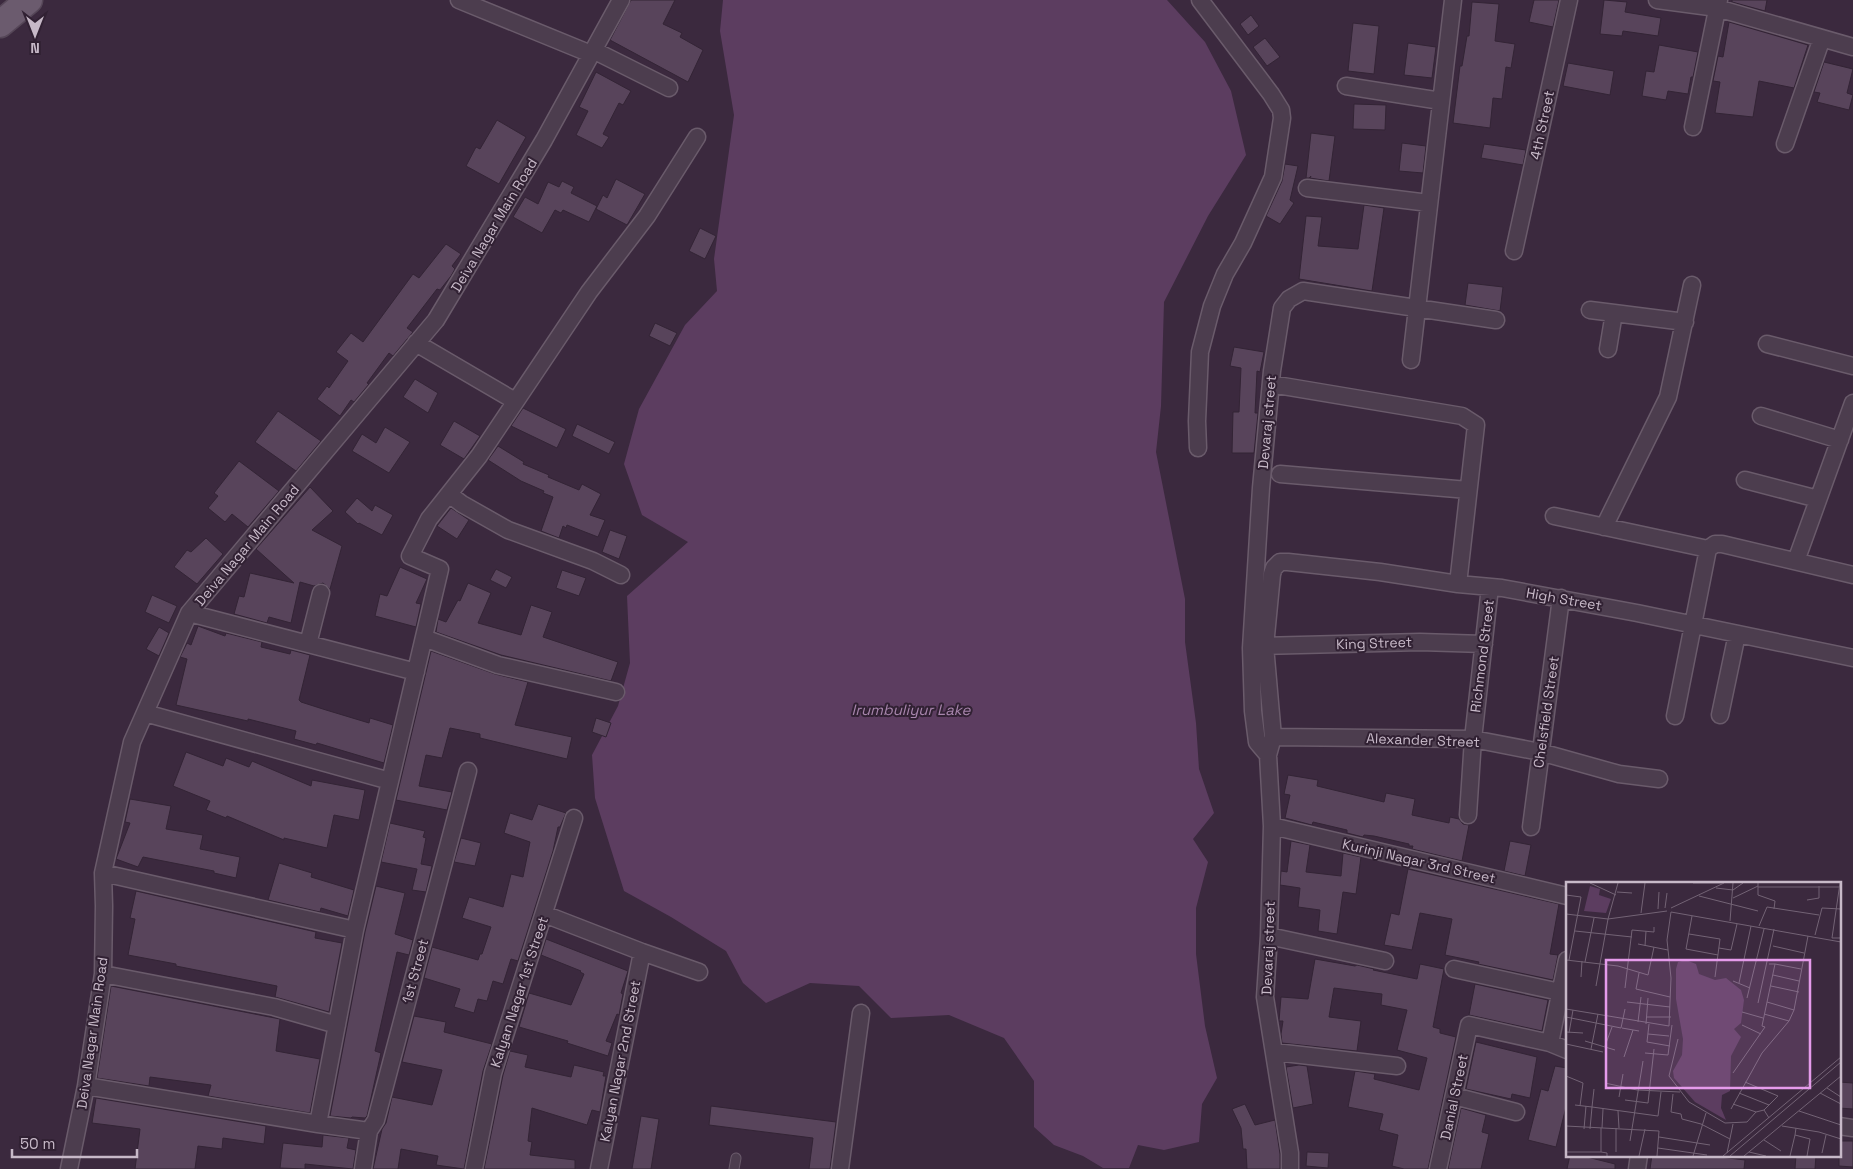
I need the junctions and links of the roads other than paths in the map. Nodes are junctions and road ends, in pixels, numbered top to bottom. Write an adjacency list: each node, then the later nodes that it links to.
1 (29, 0): 9 (main road)
2 (459, 0): 12 (street)
3 (621, 0): 12 (street, Deiva Nagar Main Road)
4 (1200, 0): 38 (street)
5 (1453, 0): 15 (street)
6 (1569, 0): 21 (street, 4th Street)
7 (1657, 0): 8 (street)
8 (1718, 4): 10 (street); 16 (street)
9 (0, 24)
10 (1822, 38): 11 (street); 18 (street)
11 (1853, 47)
12 (592, 52): 14 (street); 28 (street, Deiva Nagar Main Road)
13 (1346, 86): 15 (street)
14 (669, 88)
15 (1441, 101): 20 (street)
16 (1693, 127)
17 (697, 138): 34 (street)
18 (1786, 144)
19 (1308, 188): 20 (street)
20 (1429, 203): 23 (street)
21 (1514, 251)
22 (1692, 285): 27 (street)
23 (1416, 308): 26 (street, Devaraj street); 31 (street); 33 (street, Devaraj street)
24 (1590, 310): 25 (street)
25 (1614, 313): 27 (street); 30 (street)
26 (1496, 320)
27 (1685, 322): 45 (street)
28 (416, 343): 34 (street); 55 (street, Deiva Nagar Main Road)
29 (1766, 344): 32 (street)
30 (1608, 349)
31 (1411, 360)
32 (1853, 366)
33 (1271, 384): 41 (street); 71 (street, Devaraj street)
34 (515, 401): 42 (street)
35 (1853, 403): 37 (street)
36 (1761, 416): 37 (street)
37 (1840, 440): 43 (street)
38 (1198, 448)
39 (1280, 474): 41 (street)
40 (1745, 480): 43 (street)
41 (1468, 490): 51 (street)
42 (449, 494): 49 (street); 58 (street)
43 (1818, 499): 47 (street)
44 (1554, 516): 45 (street)
45 (1604, 527): 46 (street)
46 (1708, 549): 47 (street); 56 (street)
47 (1796, 561): 50 (street)
48 (1274, 568): 51 (street, High Street); 61 (street, Devaraj street)
49 (621, 575)
50 (1853, 576)
51 (1458, 584): 52 (street, High Street)
52 (1490, 587): 54 (street, High Street); 60 (street, Richmond Street)
53 (321, 593): 59 (street)
54 (1561, 598): 56 (street, High Street); 70 (street, Chelsfield Street)
55 (189, 613): 59 (street); 65 (street, Deiva Nagar Main Road)
56 (1692, 624): 57 (street, High Street); 67 (street)
57 (1737, 634): 62 (street, High Street); 66 (street)
58 (424, 638): 63 (street); 64 (street)
59 (308, 644): 63 (street)
60 (1484, 644): 61 (street, King Street); 69 (street, Richmond Street)
61 (1265, 646): 68 (street, Devaraj street)
62 (1853, 658)
63 (416, 672): 74 (street)
64 (616, 692)
65 (145, 713): 74 (street); 79 (street, Deiva Nagar Main Road)
66 (1720, 715)
67 (1675, 716)
68 (1273, 737): 69 (street, Alexander Street); 71 (street, Devaraj street)
69 (1473, 739): 70 (street, Alexander Street); 75 (street, Richmond Street)
70 (1540, 752): 73 (street, Alexander Street); 78 (street, Chelsfield Street)
71 (1268, 755): 77 (street, Devaraj street)
72 (468, 771): 103 (street, 1st Street)
73 (1659, 779)
74 (390, 781): 82 (street)
75 (1468, 815)
76 (574, 818): 81 (street, Kalyan Nagar 1st Street)
77 (1272, 826): 80 (street, Kurinji Nagar 3rd Street); 83 (street, Devaraj street)
78 (1531, 827)
79 (103, 872): 82 (street); 89 (street, Deiva Nagar Main Road)
80 (1566, 896)
81 (544, 914): 84 (street); 108 (street, Kalyan Nagar 1st Street)
82 (355, 930): 92 (street)
83 (1269, 936): 85 (street); 95 (street, Devaraj street)
84 (642, 952): 88 (street); 109 (street, Kalyan Nagar 2nd Street)
85 (1385, 961)
86 (1566, 965): 90 (street)
87 (1454, 969): 90 (street)
88 (699, 972)
89 (103, 974): 92 (street); 97 (street, Deiva Nagar Main Road)
90 (1560, 992): 93 (street)
91 (861, 1013): 111 (street)
92 (337, 1025): 100 (street)
93 (1550, 1043): 94 (street); 98 (street, Danial Street)
94 (1566, 1050)
95 (1275, 1052): 96 (street); 112 (street, Devaraj street)
96 (1397, 1066)
97 (86, 1086): 100 (street); 106 (street, Deiva Nagar Main Road)
98 (1454, 1096): 99 (street); 113 (street, Danial Street)
99 (1516, 1112)
100 (318, 1124): 103 (street)
101 (1840, 1126): 102 (street)
102 (1853, 1128)
103 (369, 1131): 107 (street, 1st Street)
104 (1639, 1156): 114 (street)
105 (736, 1158): 110 (lane)
106 (69, 1169)
107 (362, 1169)
108 (474, 1169)
109 (599, 1169)
110 (734, 1169)
111 (840, 1169)
112 (1290, 1169)
113 (1438, 1169)
114 (1637, 1169)

